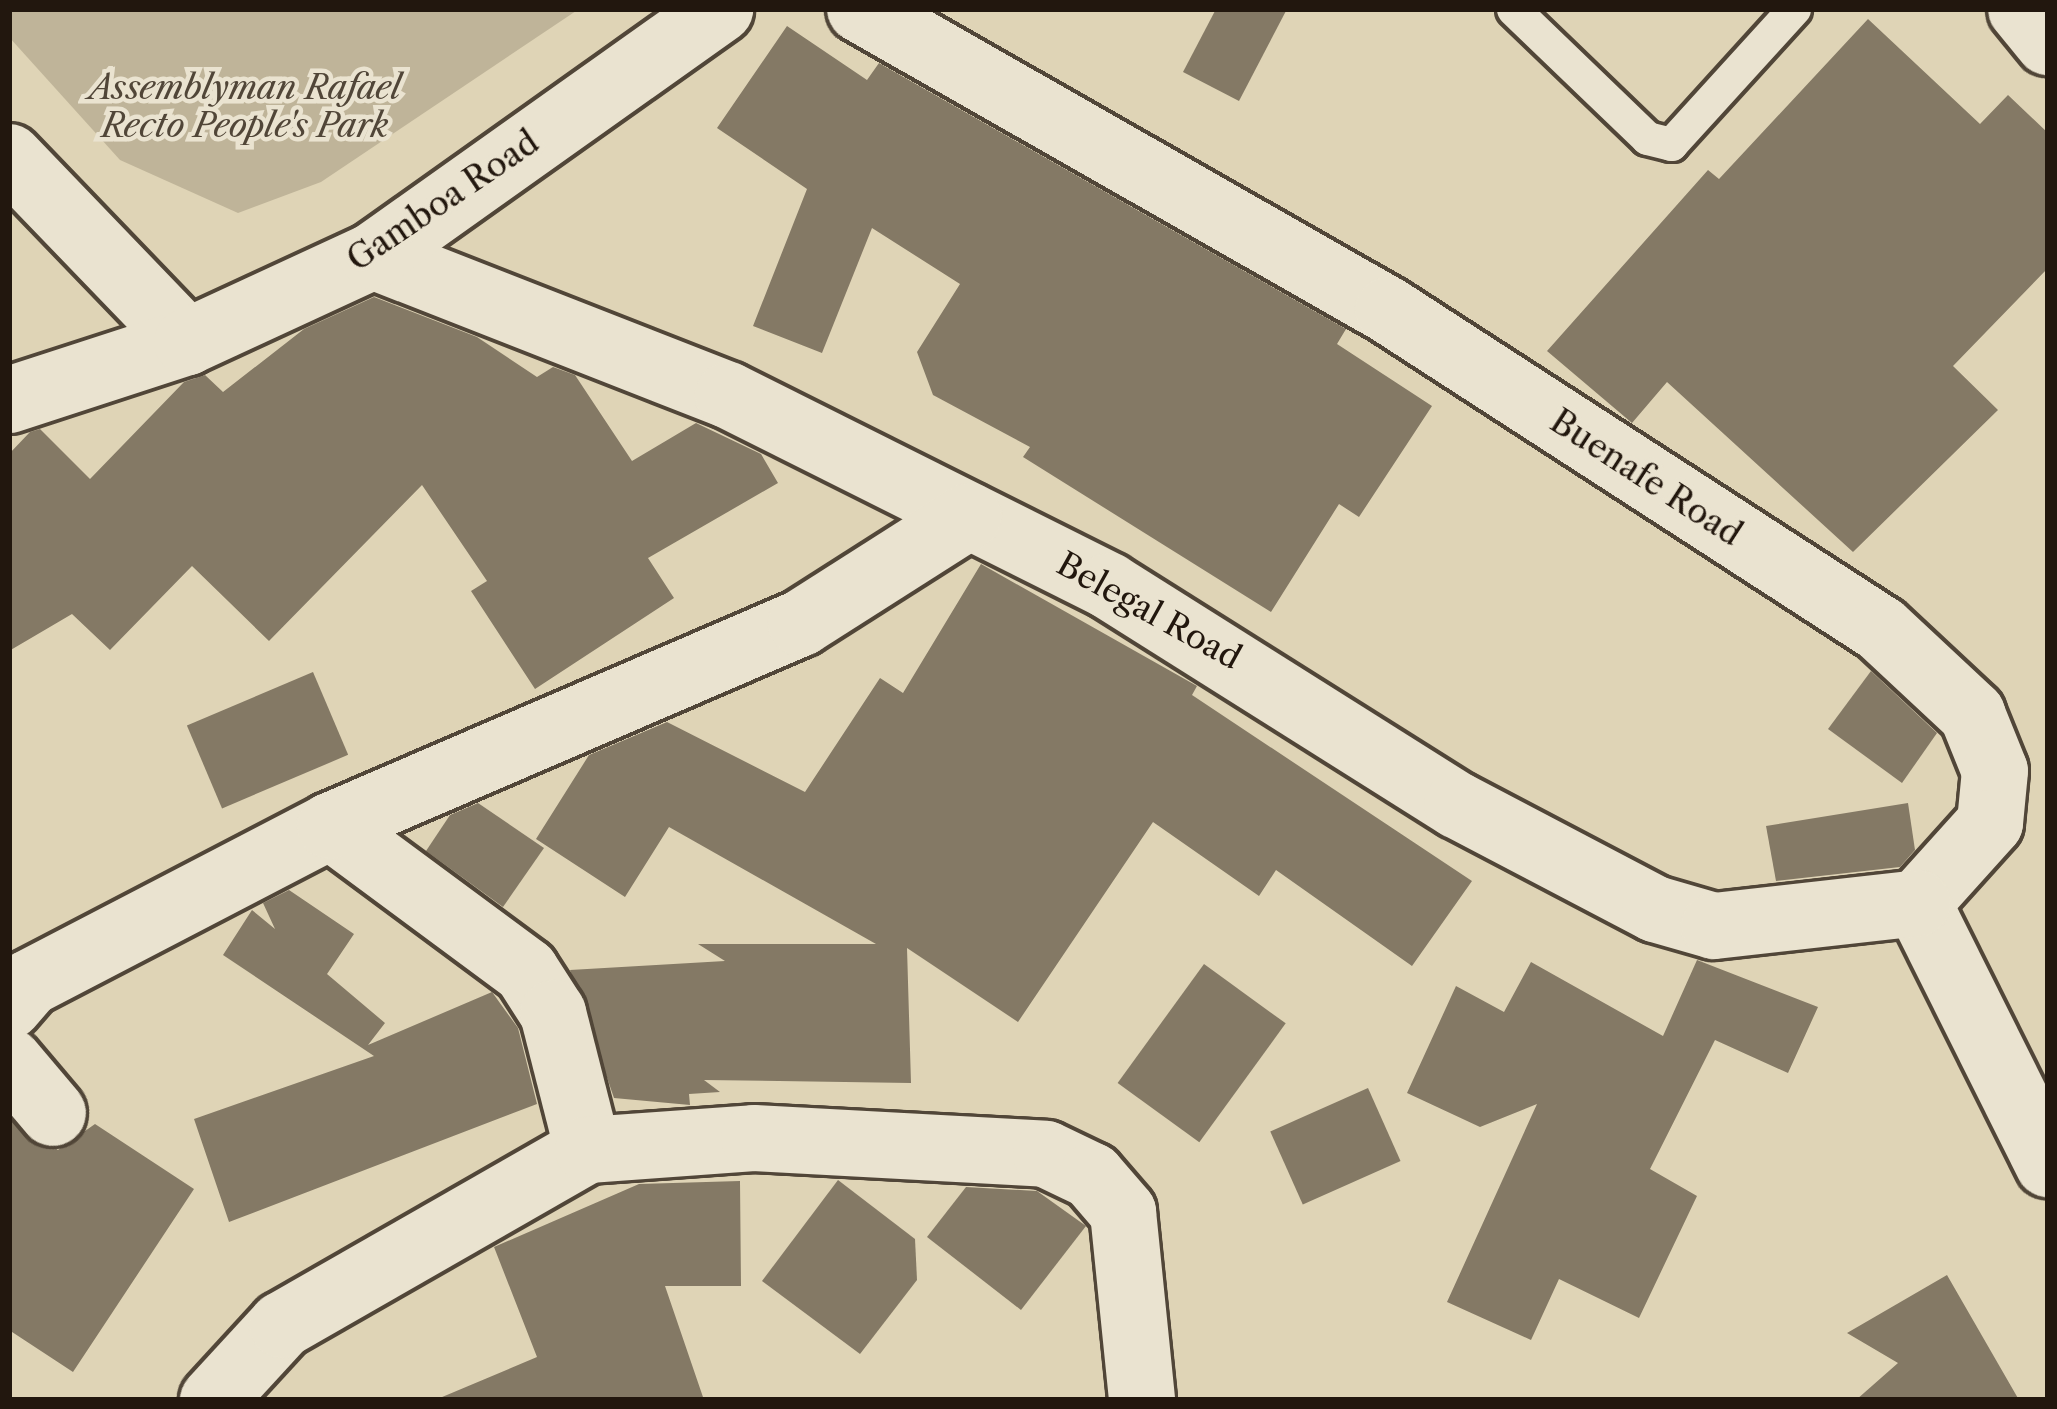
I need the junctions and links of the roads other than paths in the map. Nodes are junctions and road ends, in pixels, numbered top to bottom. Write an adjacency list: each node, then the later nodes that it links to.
1 (720, 9): 8 (street, Gamboa Road)
2 (860, 9): 13 (street, Buenafe Road)
3 (1513, 9): 4 (lane)
4 (1794, 9)
5 (2021, 9): 6 (street)
6 (2048, 43)
7 (9, 158): 9 (street)
8 (373, 256): 9 (street, Gamboa Road); 11 (street, Belegal Road)
9 (187, 342): 10 (street, Gamboa Road)
10 (9, 400)
11 (969, 516): 12 (street); 13 (street, Belegal Road)
12 (331, 826): 14 (street); 17 (street)
13 (1918, 903): 18 (street)
14 (9, 1006)
15 (9, 1061): 16 (street)
16 (53, 1113)
17 (588, 1150): 19 (street); 20 (street)
18 (2048, 1164)
19 (213, 1400)
20 (1142, 1400)

